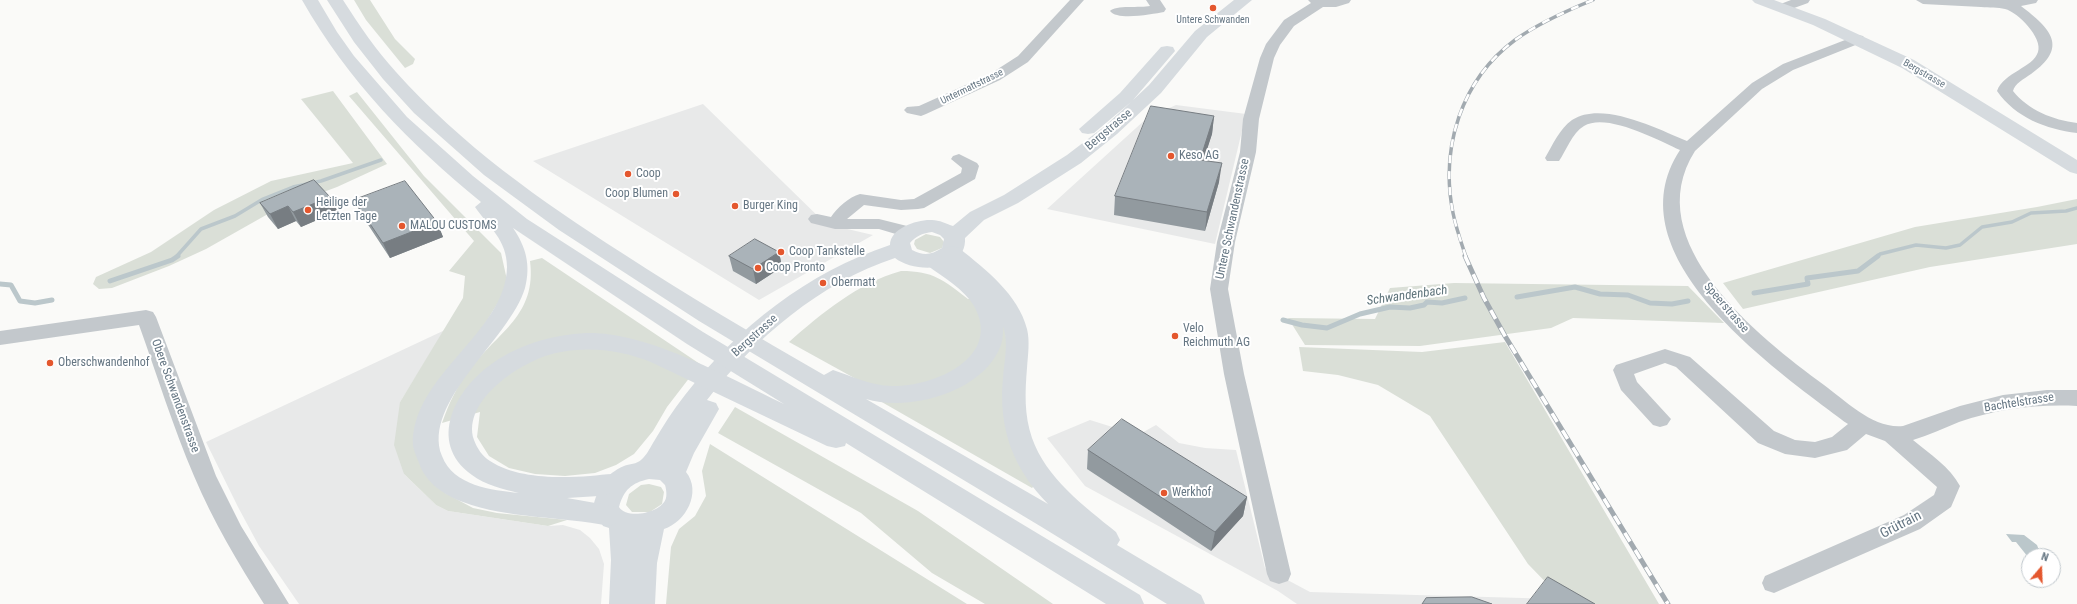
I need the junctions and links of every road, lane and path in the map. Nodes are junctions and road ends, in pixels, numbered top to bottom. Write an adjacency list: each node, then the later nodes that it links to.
1 (310, 0): 22 (main road)
2 (335, 0): 29 (main road)
3 (1077, 0): 17 (street, Untermattstrasse)
4 (1153, 0): 15 (street)
5 (1225, 0): 26 (main road, Bergstrasse)
6 (1244, 0): 26 (main road, Bergstrasse)
7 (1344, 0): 12 (street, Untere Schwandenstrasse)
8 (1760, 0): 14 (main road, Bergstrasse)
9 (1803, 0): 14 (street)
10 (1923, 0): 13 (street)
11 (2032, 0): 13 (street)
12 (1318, 2): 39 (street, Untere Schwandenstrasse)
13 (2010, 6): 18 (street)
14 (1783, 8): 16 (main road, Bergstrasse)
15 (1117, 11)
16 (1858, 39): 19 (street, Speerstrasse); 23 (main road, Bergstrasse)
17 (912, 110)
18 (2077, 128)
19 (1689, 148): 20 (street); 32 (street, Speerstrasse)
20 (1553, 158)
21 (958, 159): 25 (street)
22 (442, 160): 36 (main road); 37 (main road)
23 (2077, 168)
24 (817, 219): 25 (street)
25 (835, 224): 27 (street)
26 (946, 244): 27 (main road); 27 (main road, Bergstrasse); 29 (main road); 40 (main road)
27 (906, 246): 34 (main road, Bergstrasse)
28 (0, 338): 42 (street, Obere Schwandenstrasse)
29 (779, 359): 40 (main road)
30 (2077, 398): 33 (street, Bachtelstrasse)
31 (1660, 419): 32 (street)
32 (1863, 424): 33 (street, Speerstrasse)
33 (1893, 435): 41 (street, Grütrain)
34 (660, 472): 35 (main road); 38 (main road)
35 (617, 483): 36 (main road); 37 (main road)
36 (946, 490): 45 (main road)
37 (616, 520): 38 (main road); 43 (main road)
38 (652, 523): 44 (main road)
39 (1278, 574)
40 (1152, 580): 46 (main road)
41 (1774, 583)
42 (277, 604)
43 (623, 604)
44 (641, 604)
45 (1130, 604)
46 (1191, 604)

